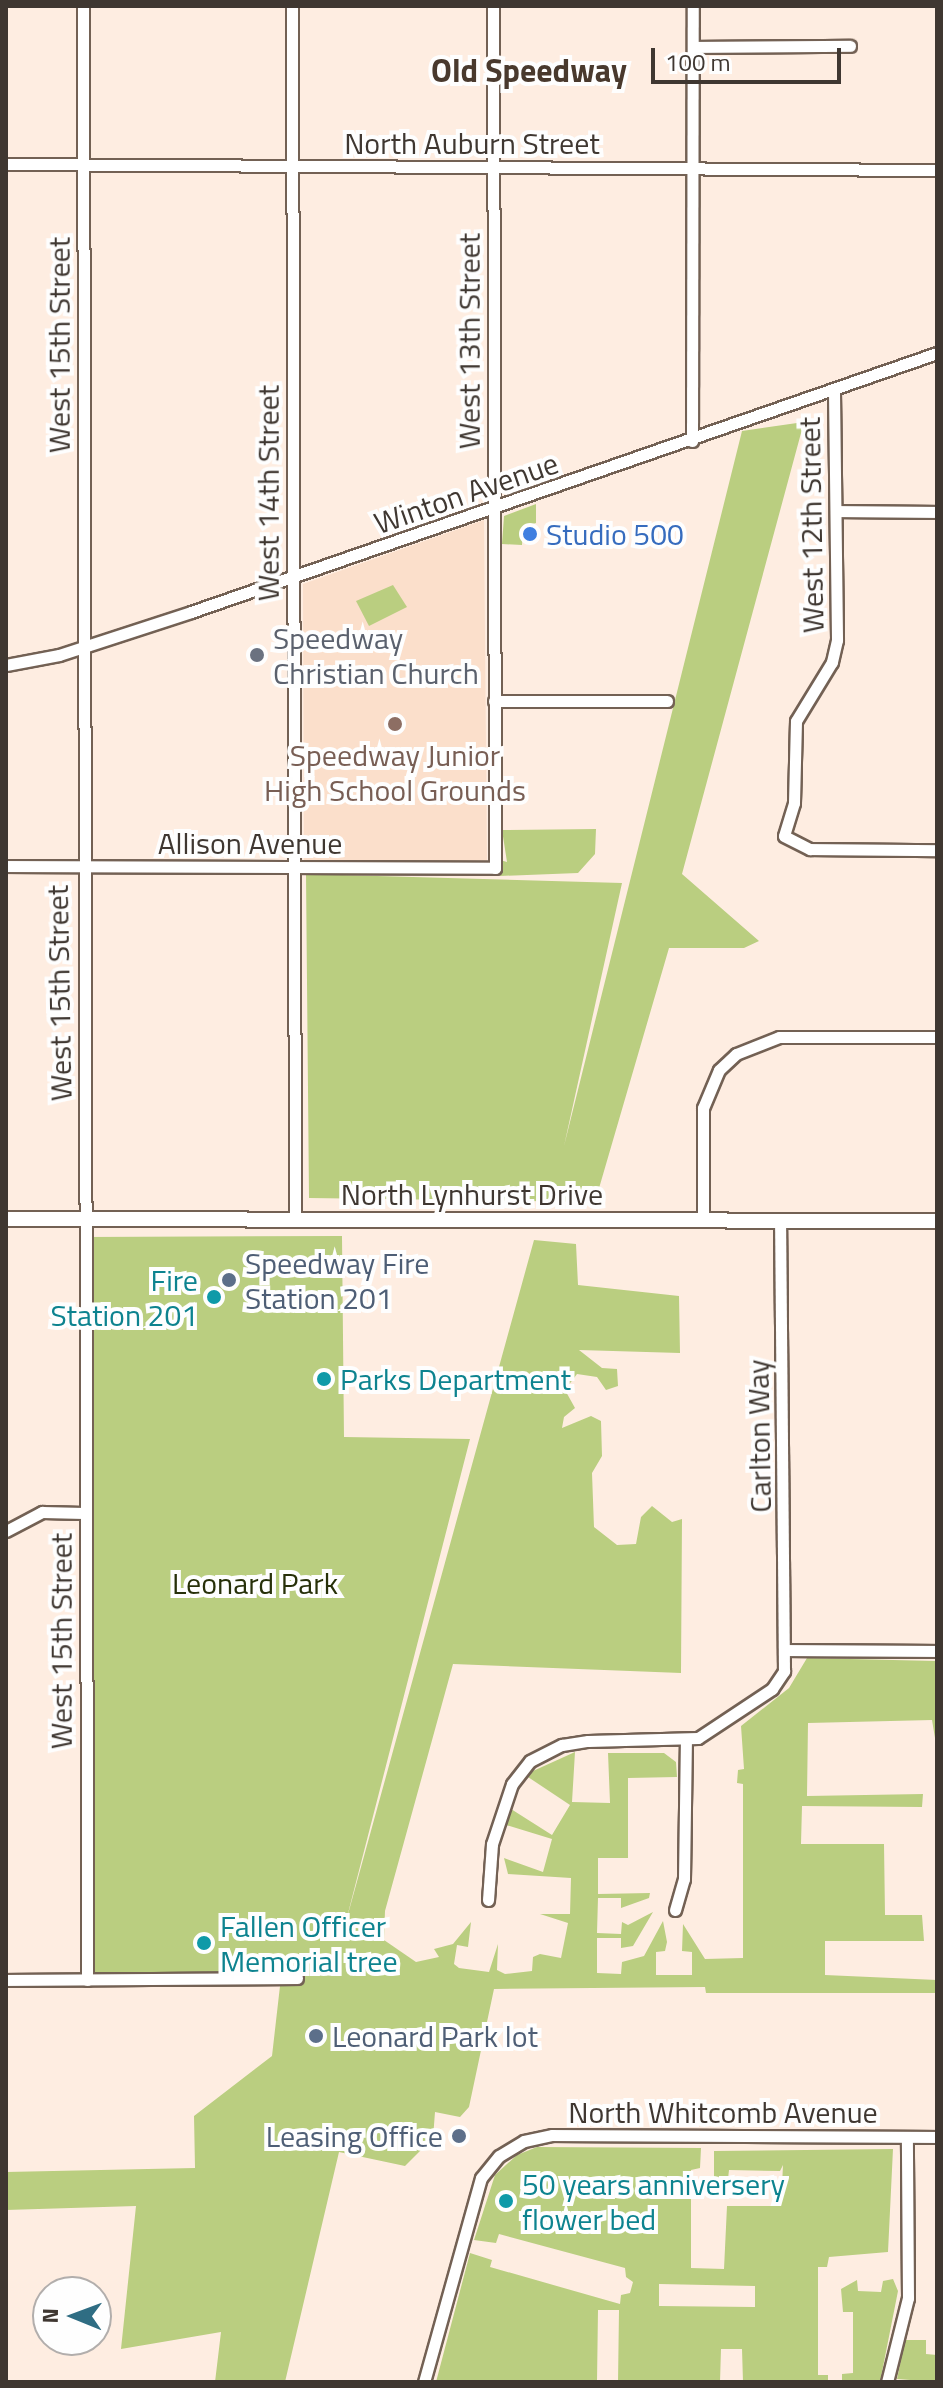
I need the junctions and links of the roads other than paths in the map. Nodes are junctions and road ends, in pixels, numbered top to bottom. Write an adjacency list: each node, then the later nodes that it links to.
1 (83, 6): 8 (street, West 15th Street)
2 (292, 6): 9 (street, West 14th Street)
3 (493, 6): 10 (street, West 13th Street)
4 (693, 6): 6 (street)
5 (850, 46): 6 (street)
6 (693, 47): 11 (street)
7 (6, 164): 8 (street, North Auburn Street)
8 (83, 164): 9 (street, North Auburn Street); 20 (street, West 15th Street)
9 (292, 166): 10 (street, North Auburn Street); 19 (street, West 14th Street)
10 (492, 167): 11 (street, North Auburn Street); 16 (street, West 13th Street)
11 (693, 168): 12 (street, North Auburn Street); 15 (street)
12 (937, 170)
13 (937, 353): 14 (street, Winton Avenue)
14 (834, 392): 15 (street, Winton Avenue); 17 (street, West 12th Street)
15 (692, 441): 16 (street, Winton Avenue)
16 (495, 509): 19 (street, Winton Avenue); 22 (street, West 13th Street)
17 (836, 511): 18 (street); 24 (street, West 12th Street)
18 (937, 512)
19 (293, 577): 20 (street, Winton Avenue); 27 (street, West 14th Street)
20 (82, 647): 21 (street, Winton Avenue); 26 (street, West 15th Street)
21 (6, 665)
22 (494, 701): 23 (street); 28 (street, West 13th Street)
23 (667, 701)
24 (937, 850)
25 (6, 866): 26 (street, Allison Avenue)
26 (82, 867): 27 (street, Allison Avenue); 31 (street, West 15th Street)
27 (293, 867): 28 (street, Allison Avenue); 32 (street, West 14th Street)
28 (495, 868)
29 (937, 1037): 33 (street)
30 (6, 1219): 31 (main road, North Lynhurst Drive)
31 (85, 1219): 32 (main road, North Lynhurst Drive); 36 (street, West 15th Street)
32 (295, 1220): 33 (main road, North Lynhurst Drive)
33 (703, 1220): 34 (main road, North Lynhurst Drive)
34 (780, 1221): 35 (main road, North Lynhurst Drive); 38 (street, Carlton Way)
35 (937, 1221)
36 (84, 1513): 37 (street); 45 (street, West 15th Street)
37 (6, 1531)
38 (786, 1650): 39 (street); 40 (street, Carlton Way)
39 (937, 1651)
40 (686, 1741): 41 (street); 42 (street)
41 (488, 1900)
42 (675, 1910)
43 (297, 1978): 45 (street)
44 (6, 1980): 45 (street)
45 (87, 1980)
46 (907, 2137): 47 (street, North Whitcomb Avenue); 48 (street, North Whitcomb Avenue); 49 (street)
47 (937, 2137)
48 (424, 2382)
49 (887, 2382)

